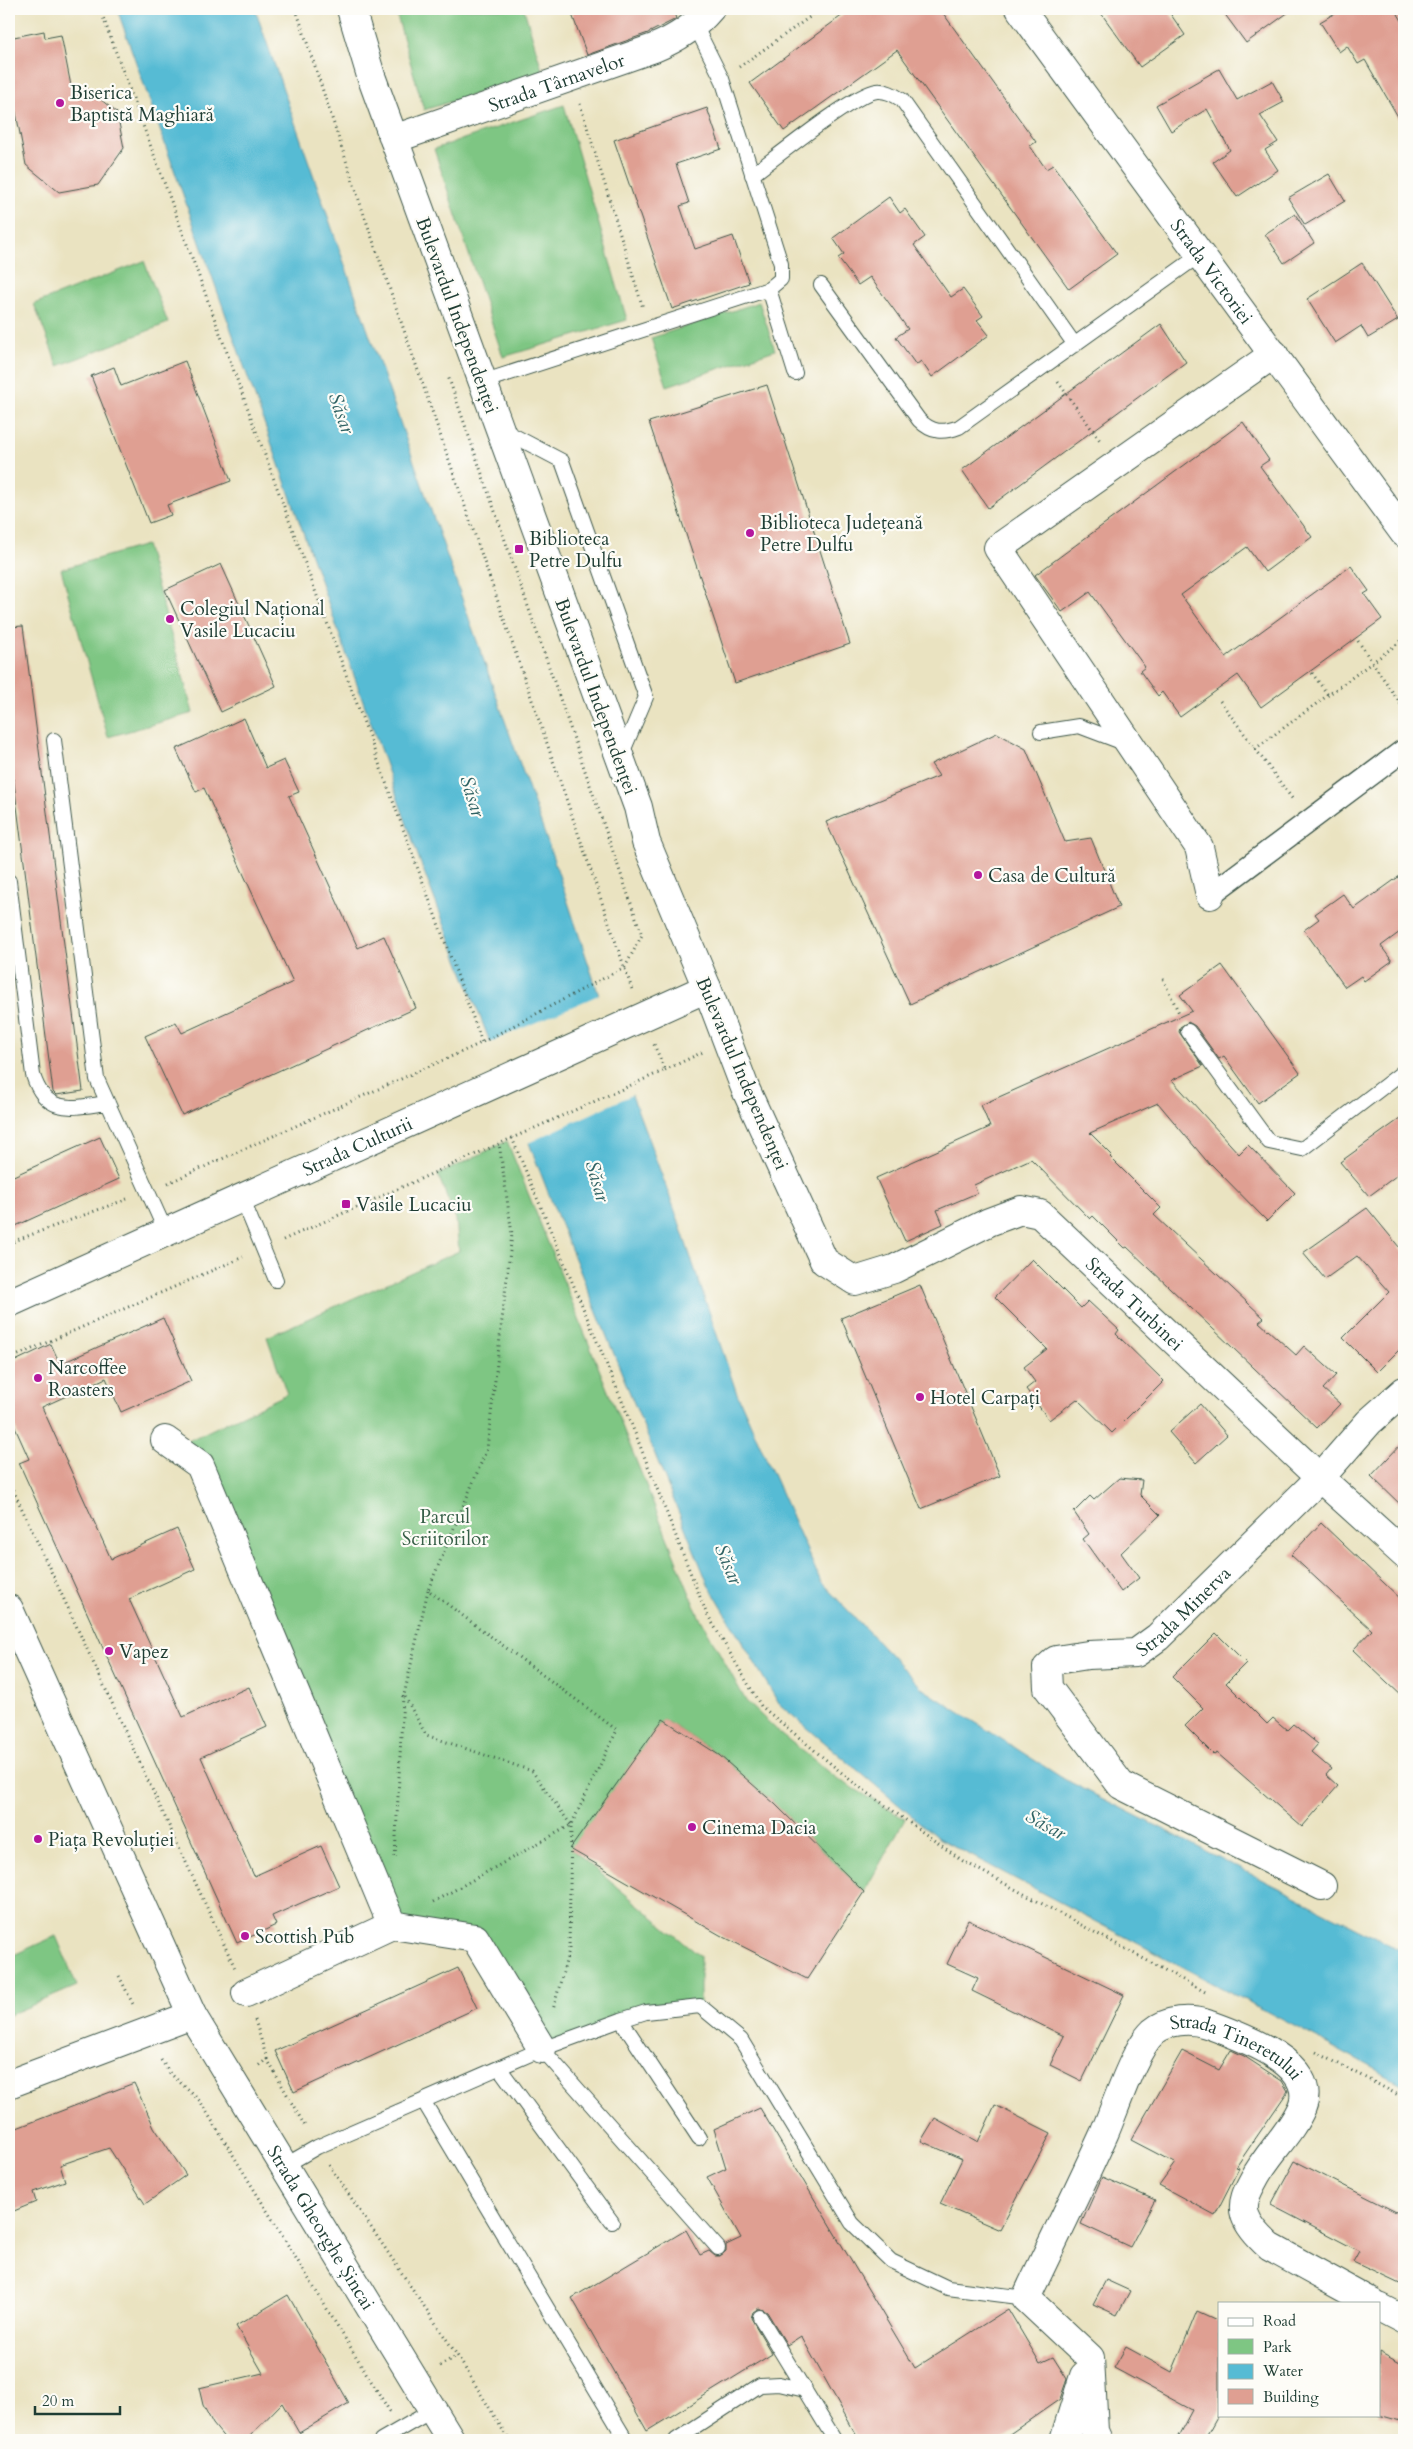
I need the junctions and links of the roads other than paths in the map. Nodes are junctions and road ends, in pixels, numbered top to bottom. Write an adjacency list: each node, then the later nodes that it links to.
1 (351, 9): 4 (street, Bulevardul Independenței)
2 (1020, 9): 6 (street, Strada Victoriei)
3 (702, 17): 4 (street, Strada Târnavelor); 5 (lane)
4 (394, 139): 12 (street, Bulevardul Independenței)
5 (752, 175): 8 (lane); 9 (lane)
6 (1201, 254): 9 (lane); 10 (street, Strada Victoriei)
7 (820, 285): 9 (lane)
8 (769, 290): 11 (lane); 12 (lane)
9 (1074, 345)
10 (1274, 354): 14 (street, Strada Victoriei); 17 (street)
11 (795, 373)
12 (482, 382): 13 (street, Bulevardul Independenței)
13 (498, 427): 19 (street, Bulevardul Independenței); 19 (lane)
14 (1404, 533)
15 (1041, 732): 17 (lane)
16 (54, 740): 25 (lane)
17 (1133, 746): 21 (street)
18 (1404, 750): 21 (street)
19 (620, 759): 22 (street, Bulevardul Independenței)
20 (9, 881): 25 (lane)
21 (1210, 895)
22 (707, 988): 26 (street, Strada Culturii); 28 (street, Bulevardul Independenței)
23 (1188, 1031): 24 (lane)
24 (1404, 1070)
25 (108, 1103): 27 (lane)
26 (242, 1198): 27 (street, Strada Culturii); 29 (lane)
27 (166, 1232): 30 (street, Strada Culturii)
28 (824, 1261): 33 (street, Strada Turbinei)
29 (276, 1280)
30 (9, 1303)
31 (1404, 1390): 33 (street, Strada Minerva)
32 (165, 1440): 37 (street)
33 (1320, 1478): 34 (street, Strada Turbinei); 36 (street, Strada Minerva)
34 (1404, 1554)
35 (9, 1609): 39 (street)
36 (1322, 1886)
37 (392, 1925): 38 (street); 41 (street)
38 (246, 1993)
39 (192, 2015): 43 (street); 46 (street, Strada Gheorghe Șincai)
40 (622, 2020): 41 (lane); 45 (lane); 49 (lane)
41 (542, 2049): 42 (lane); 48 (lane)
42 (500, 2069): 44 (lane); 47 (lane)
43 (9, 2084)
44 (424, 2102): 46 (lane); 59 (lane)
45 (699, 2138)
46 (284, 2166): 56 (street, Strada Gheorghe Șincai)
47 (612, 2222)
48 (718, 2248)
49 (1026, 2298): 50 (street, Strada Tineretului); 54 (street)
50 (1370, 2302)
51 (1380, 2308): 53 (street)
52 (760, 2317): 55 (lane)
53 (1404, 2320)
54 (1090, 2358): 62 (street); 63 (street)
55 (805, 2390): 60 (lane); 61 (lane)
56 (433, 2410): 57 (lane); 58 (street, Strada Gheorghe Șincai)
57 (381, 2440)
58 (451, 2440)
59 (626, 2440)
60 (676, 2440)
61 (835, 2440)
62 (1064, 2440)
63 (1098, 2440)

